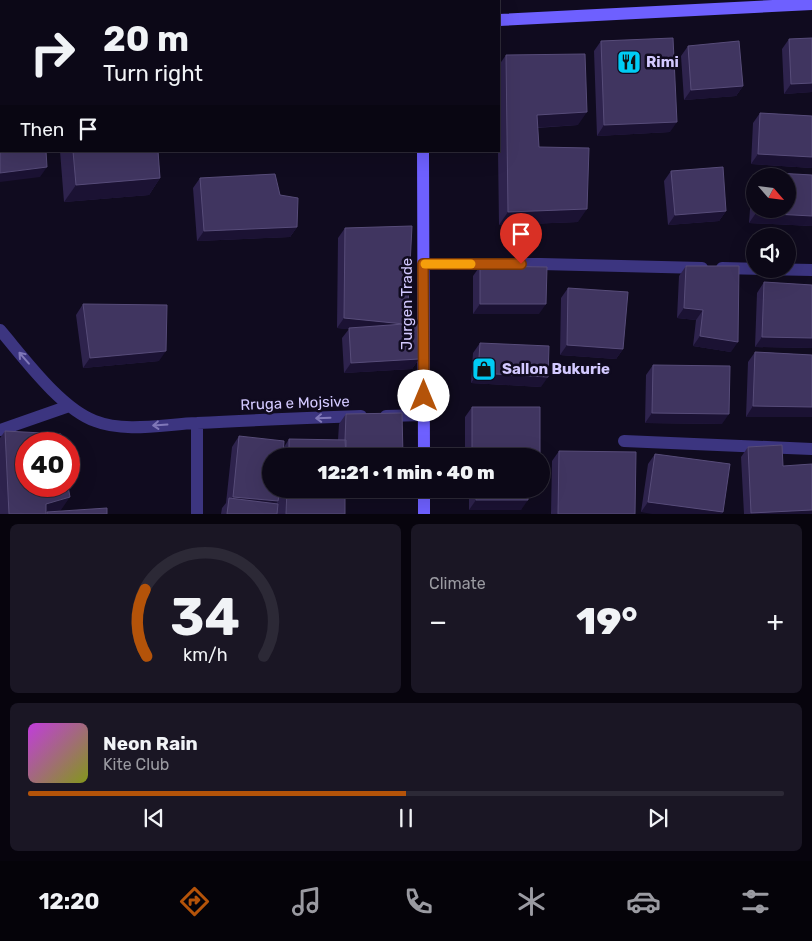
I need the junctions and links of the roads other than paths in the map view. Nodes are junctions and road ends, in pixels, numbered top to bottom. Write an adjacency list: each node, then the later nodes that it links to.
1 (812, 4): 2 (street)
2 (500, 20)
3 (423, 152): 4 (street, Jurgen Trade)
4 (423, 264): 5 (street); 8 (street, Jurgen Trade)
5 (812, 270)
6 (0, 330): 7 (street, Rruga e Mojsive, one-way to 6)
7 (69, 406): 9 (street, Rruga e Mojsive, one-way to 7); 10 (street)
8 (424, 415): 9 (street, Rruga e Mojsive, one-way to 9); 12 (street, Jurgen Trade)
9 (197, 423): 15 (street)
10 (0, 430)
11 (624, 441): 13 (street)
12 (424, 448)
13 (812, 449)
14 (424, 498): 16 (street)
15 (197, 514)
16 (424, 514)

